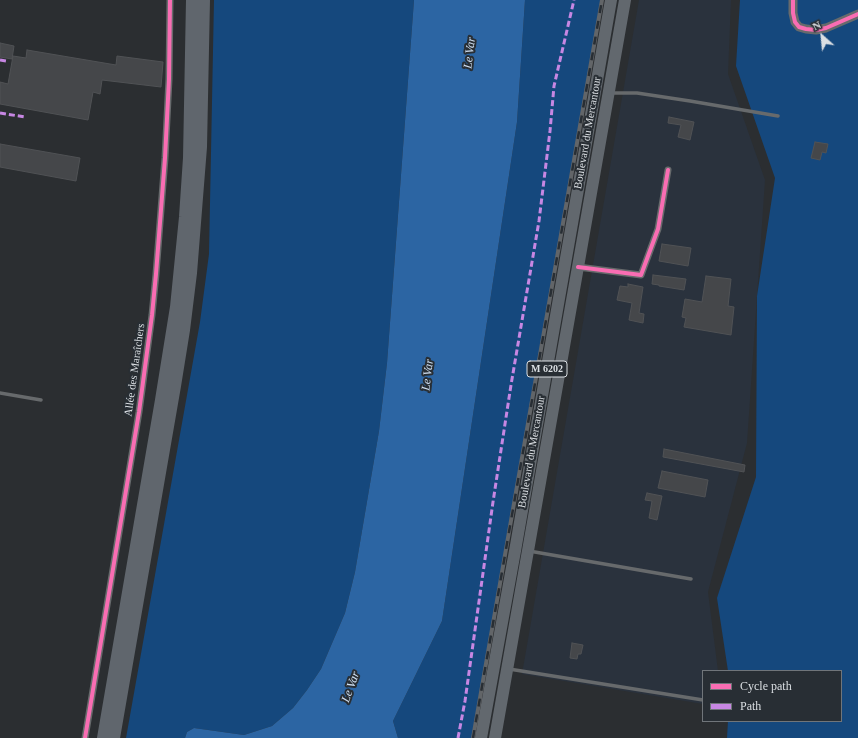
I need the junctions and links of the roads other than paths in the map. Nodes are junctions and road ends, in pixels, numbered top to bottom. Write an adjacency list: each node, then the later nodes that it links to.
1 (170, 0): 20 (street, Allée des Maraîchers)
2 (189, 0): 9 (highway)
3 (192, 0): 9 (highway)
4 (204, 0): 22 (highway)
5 (611, 0): 23 (main road, Boulevard du Mercantour / M 6202)
6 (624, 0): 10 (main road, Boulevard du Mercantour / M 6202)
7 (793, 0): 8 (street)
8 (858, 14)
9 (191, 52): 21 (highway)
10 (608, 93): 11 (lane); 13 (main road, Boulevard du Mercantour / M 6202)
11 (778, 116)
12 (668, 170): 13 (street)
13 (578, 267): 16 (main road, Boulevard du Mercantour / M 6202)
14 (0, 393): 15 (lane)
15 (41, 400)
16 (528, 551): 17 (lane); 18 (main road, Boulevard du Mercantour / M 6202)
17 (691, 579)
18 (508, 669): 19 (lane); 24 (main road, Boulevard du Mercantour / M 6202)
19 (702, 700)
20 (85, 738)
21 (103, 738)
22 (114, 738)
23 (481, 738)
24 (496, 738)

